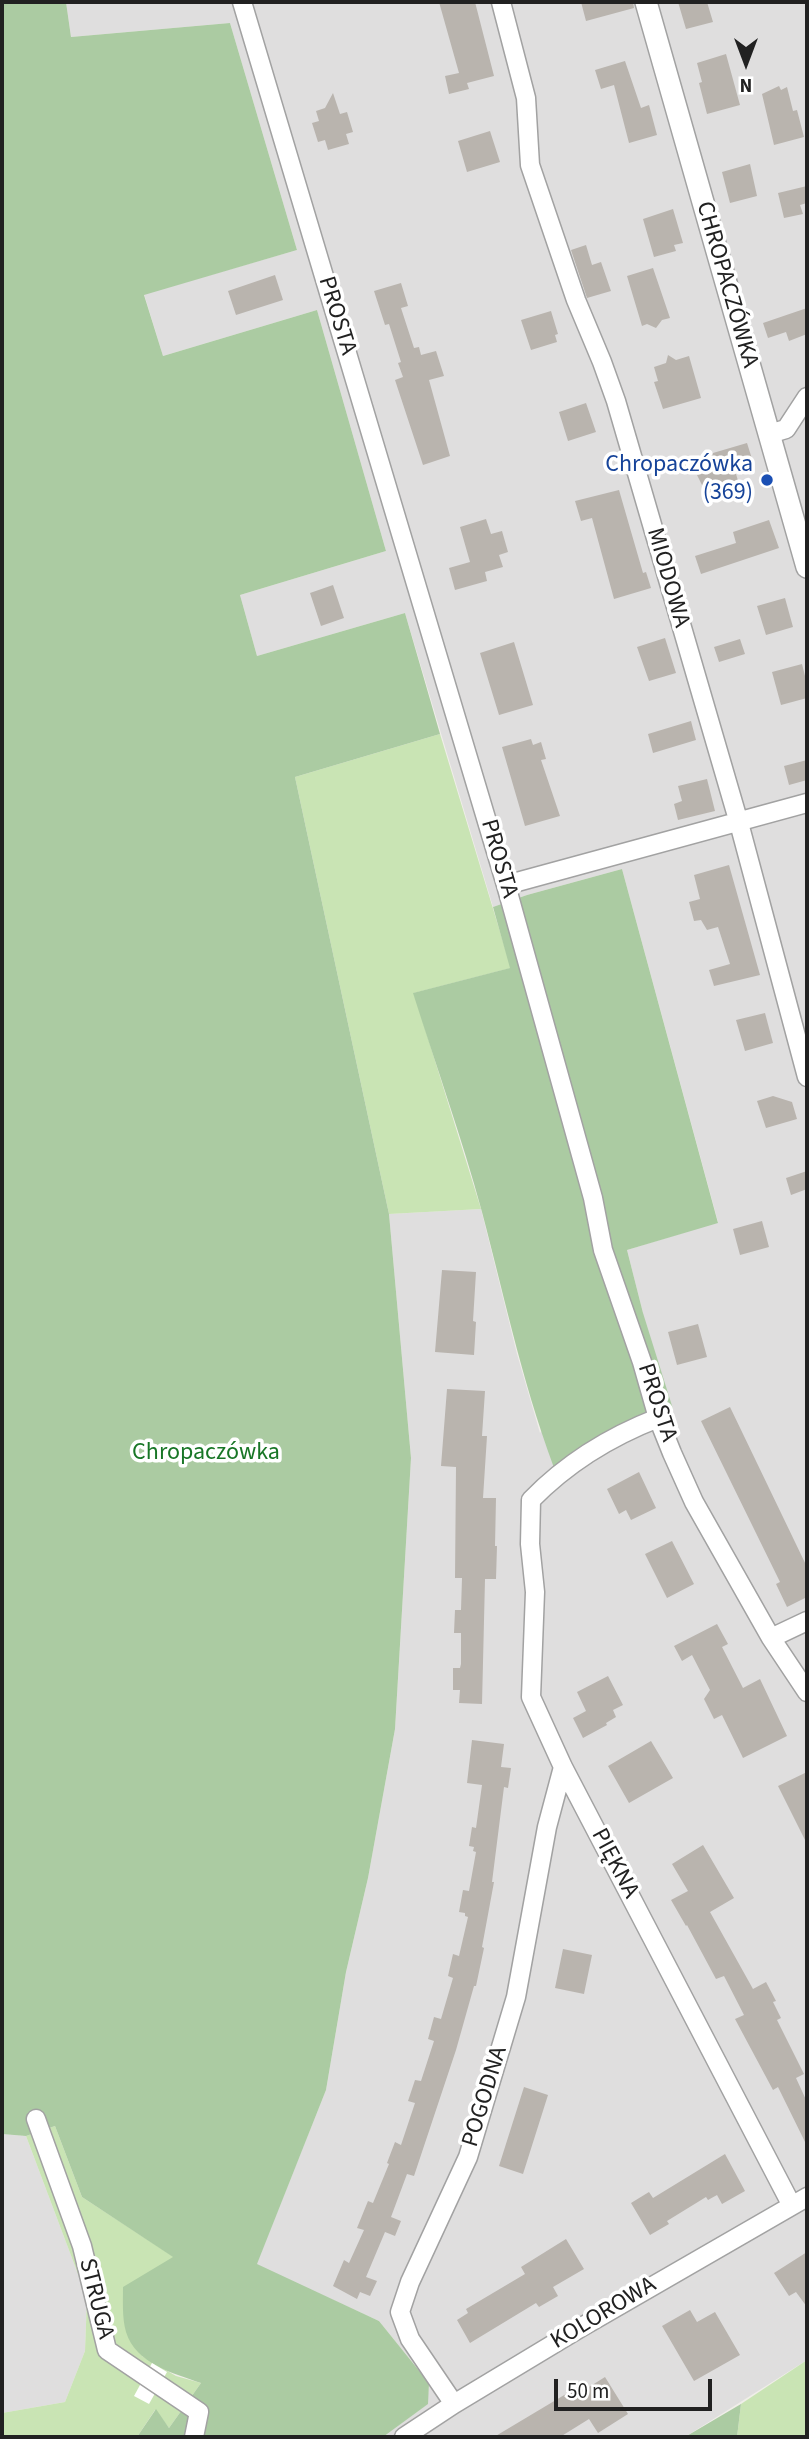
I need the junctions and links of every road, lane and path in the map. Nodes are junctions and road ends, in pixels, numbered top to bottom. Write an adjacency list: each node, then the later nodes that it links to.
1 (242, 2): 9 (street, PROSTA)
2 (500, 2): 8 (street, MIODOWA)
3 (646, 2): 5 (street, CHROPACZÓWKA)
4 (807, 397): 5 (street)
5 (769, 434): 6 (street, CHROPACZÓWKA)
6 (807, 567)
7 (807, 803): 8 (street)
8 (739, 823): 9 (street); 10 (street, MIODOWA)
9 (506, 885): 11 (street, PROSTA)
10 (807, 1077)
11 (657, 1418): 13 (street, PROSTA); 15 (street, PIĘKNA)
12 (807, 1620): 13 (street)
13 (771, 1638): 14 (street, PROSTA)
14 (807, 1692)
15 (564, 1767): 17 (street, PIĘKNA); 18 (street, POGODNA)
16 (36, 2119): 19 (street, STRUGA)
17 (799, 2201): 18 (street, KOLOROWA)
18 (454, 2404): 20 (street, KOLOROWA)
19 (194, 2437)
20 (404, 2437)

